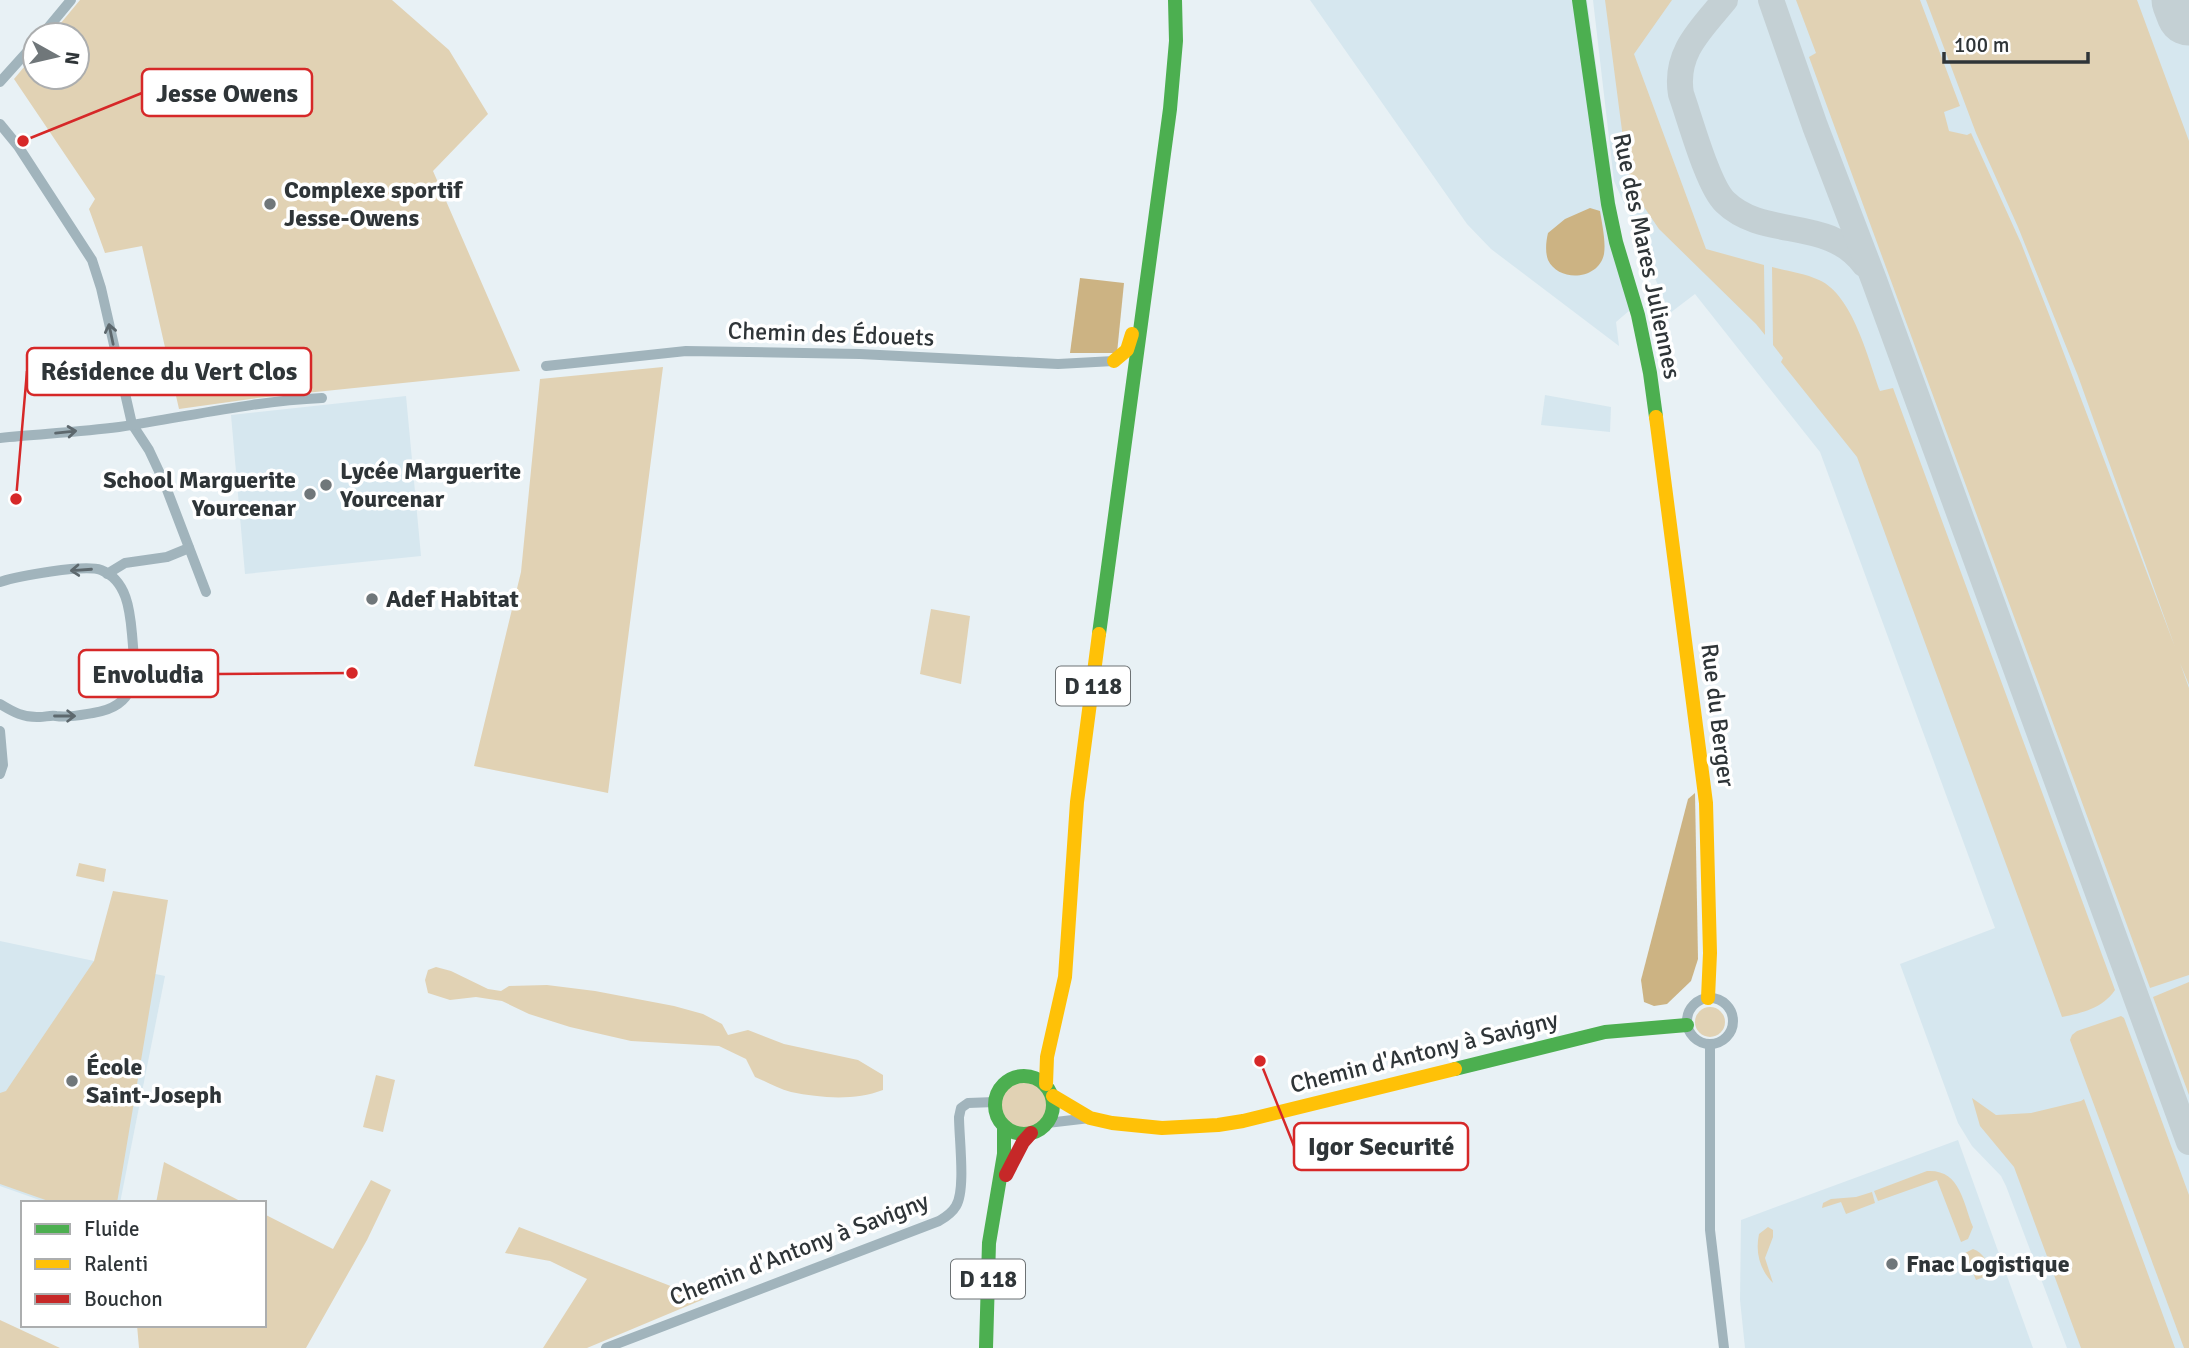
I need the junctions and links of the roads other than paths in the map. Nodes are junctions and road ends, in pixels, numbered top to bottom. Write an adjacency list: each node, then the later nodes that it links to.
1 (71, 0): 4 (street)
2 (1175, 0): 8 (main road, D 118)
3 (1579, 0): 15 (main road, Rue des Mares Juliennes)
4 (54, 21)
5 (21, 59): 6 (street)
6 (0, 82)
7 (0, 124): 12 (street, one-way to 7)
8 (1145, 292): 9 (main road); 13 (main road, D 118)
9 (1114, 361): 10 (street, Chemin des Édouets); 13 (main road)
10 (546, 366)
11 (322, 398): 12 (street)
12 (132, 424): 14 (street, one-way to 12); 16 (street)
13 (1127, 427): 24 (main road, D 118)
14 (0, 438)
15 (1659, 439): 23 (main road, Rue du Berger)
16 (189, 548): 17 (street); 19 (street)
17 (107, 574): 18 (street, one-way to 18); 20 (street, one-way to 17)
18 (0, 582)
19 (206, 592)
20 (0, 705)
21 (0, 732): 22 (street)
22 (0, 775)
23 (1708, 998): 25 (street); 26 (street)
24 (1059, 1009): 27 (main road, D 118); 28 (main road, D 118)
25 (1687, 1025): 26 (street); 30 (main road, Chemin d'Antony à Savigny)
26 (1710, 1044): 37 (street)
27 (1020, 1075): 28 (main road); 29 (main road)
28 (1049, 1090): 30 (main road); 31 (main road)
29 (995, 1102): 32 (main road); 35 (street, Chemin d'Antony à Savigny)
30 (1090, 1118): 31 (street)
31 (1047, 1123): 33 (main road)
32 (1004, 1126): 33 (main road); 34 (main road, D 118)
33 (1031, 1133): 34 (main road, D 118)
34 (995, 1211): 36 (main road, D 118)
35 (606, 1348)
36 (986, 1348)
37 (1724, 1348)

